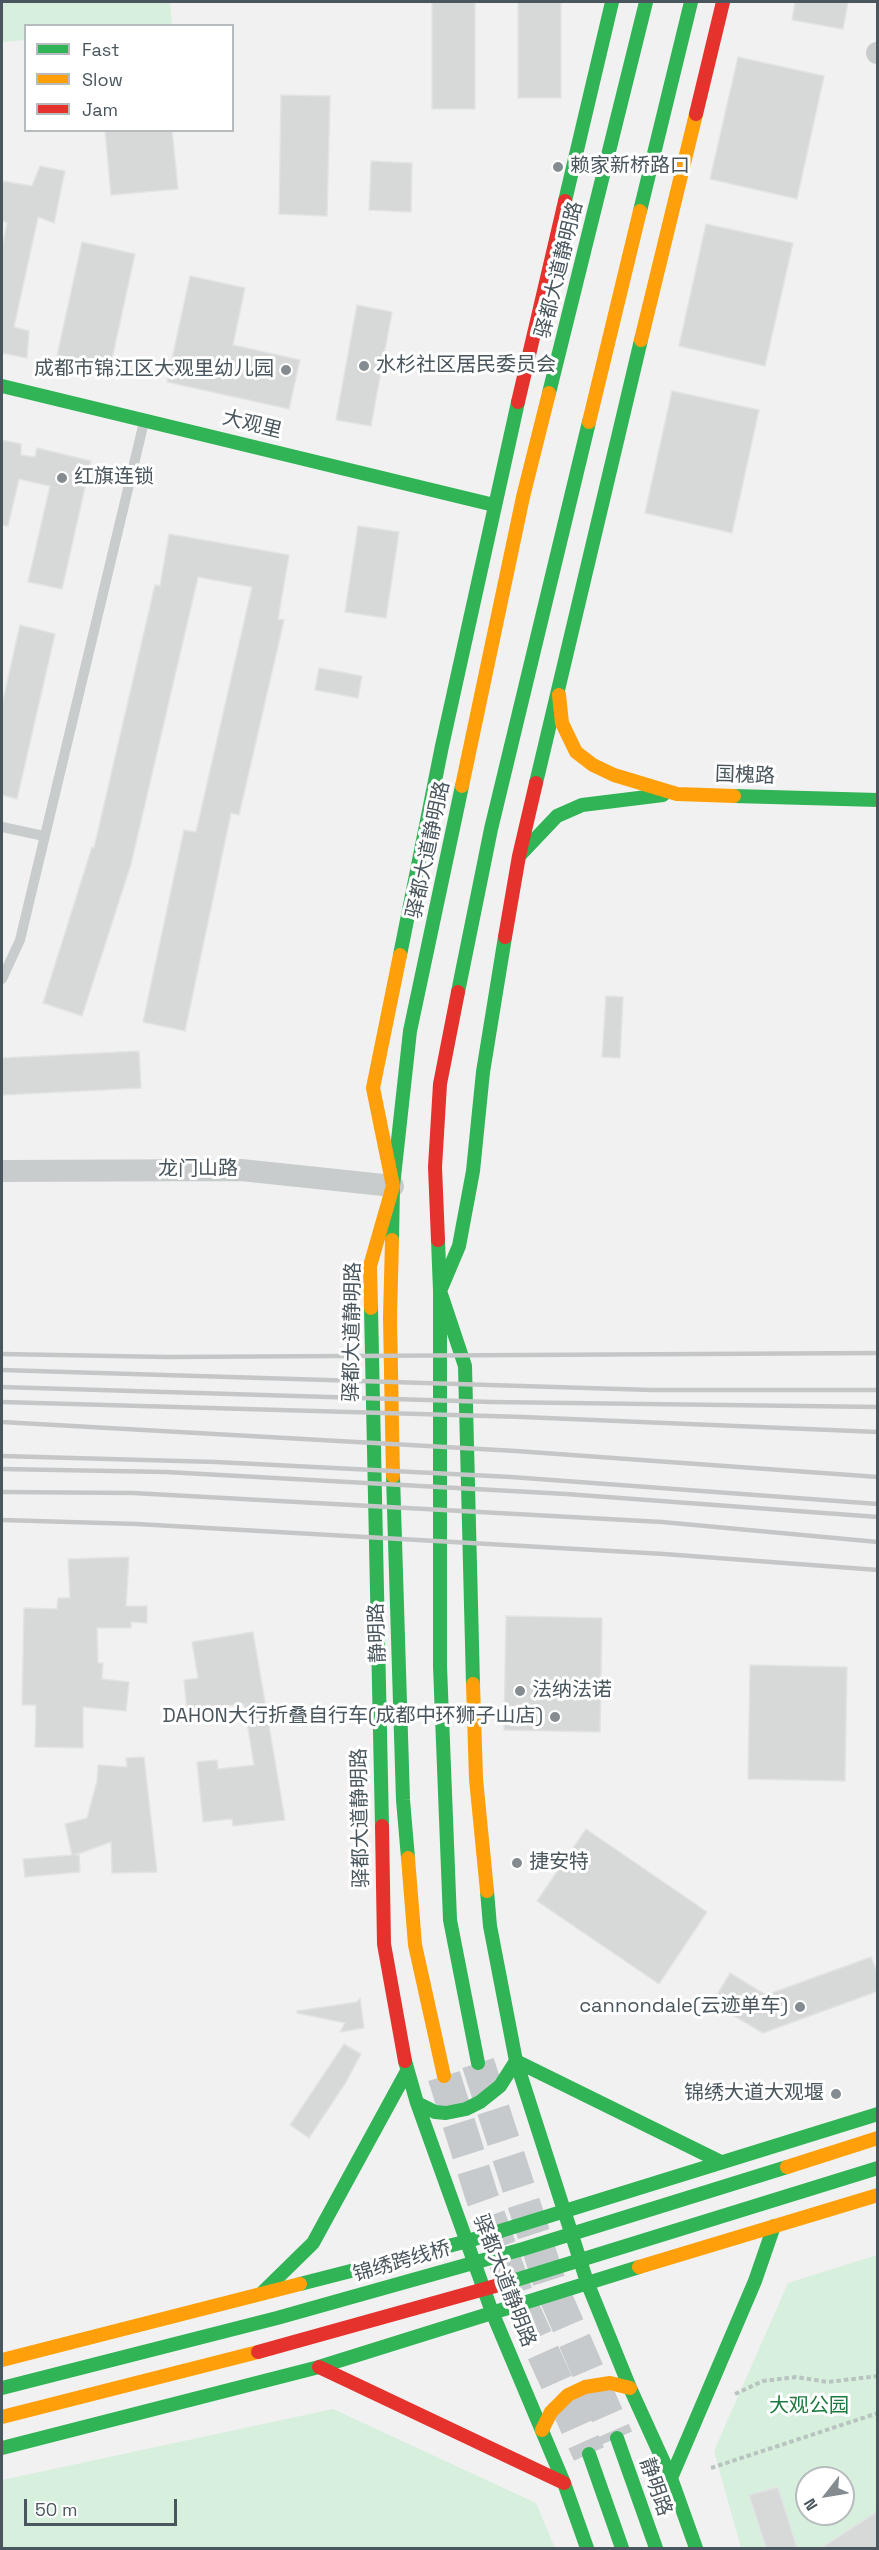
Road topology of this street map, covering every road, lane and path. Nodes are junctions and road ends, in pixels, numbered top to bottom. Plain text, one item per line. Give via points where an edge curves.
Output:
1 (612, 2) edge
2 (645, 2) edge
3 (691, 2) edge
4 (723, 2) edge
5 (2, 386) edge
6 (145, 419) junction
7 (494, 505) junction
8 (558, 685) junction
9 (677, 794) junction
10 (878, 800) edge
11 (2, 826) edge
12 (44, 836) junction
13 (519, 856) junction
14 (2, 979) edge
15 (2, 1171) edge
16 (393, 1186) junction
17 (440, 1292) junction
18 (516, 2061) junction
19 (478, 2063) tunnel mouth
20 (407, 2071) junction
21 (444, 2076) tunnel mouth
22 (417, 2103) junction
23 (878, 2114) edge
24 (878, 2138) edge
25 (721, 2162) junction
26 (878, 2168) edge
27 (878, 2195) edge
28 (564, 2212) junction
29 (774, 2226) junction
30 (468, 2241) junction
31 (587, 2282) junction
32 (263, 2292) junction
33 (492, 2312) junction
34 (2, 2360) edge
35 (319, 2367) junction
36 (878, 2376) edge
37 (708, 2387) junction
38 (2, 2388) edge
39 (630, 2388) junction
40 (878, 2413) edge
41 (2, 2417) edge
42 (542, 2430) junction
43 (617, 2438) tunnel mouth
44 (2, 2448) edge
45 (589, 2454) tunnel mouth
46 (711, 2468) dead end
47 (671, 2478) junction
48 (564, 2483) junction
49 (587, 2548) edge
50 (622, 2548) edge
51 (656, 2548) edge
52 (696, 2548) edge

1 - 7 main road
2 - 16 main road, 驿都大道静明路 via 516,532 410,1031
3 - 17 main road via 491,829 449,1034 440,1084 435,1167
4 - 8 main road
5 - 6 main road, 大观里
6 - 7 main road, 大观里
6 - 12 lane
7 - 16 main road via 373,1088
8 - 9 main road, 国槐路 via 562,723 576,752 614,775
8 - 13 main road
9 - 10 main road, 国槐路
9 - 13 main road via 582,805 557,816
11 - 12 lane
12 - 14 lane via 20,940
13 - 17 main road via 483,1072 473,1171 459,1246
15 - 16 street, 龙门山路 via 241,1170
16 - 20 main road, 驿都大道静明路 via 370,1266 370,1346 384,1944
16 - 21 main road, 静明路 via 390,1330 403,1800 415,1945
17 - 18 main road via 465,1366 476,1779 490,1926
17 - 19 main road via 440,1666 450,1920
18 - 22 main road via 500,2086 466,2109 435,2112
18 - 25 main road
18 - 28 main road
20 - 22 main road, 驿都大道静明路
20 - 32 main road via 313,2243
22 - 30 main road, 驿都大道静明路
23 - 25 main road
24 - 38 main road, 锦绣跨线桥, bridge via 523,2249 277,2318
25 - 28 main road
26 - 41 main road, bridge via 508,2282 282,2346
27 - 29 main road
28 - 30 main road
28 - 31 main road
29 - 31 main road
29 - 37 main road via 755,2281
30 - 32 main road
30 - 33 main road, 驿都大道静明路
31 - 33 main road
31 - 39 main road
32 - 34 main road
33 - 35 main road
33 - 42 main road, 驿都大道静明路
35 - 44 main road
35 - 48 main road
36 - 37 path via 828,2382 796,2377 762,2381 735,2394
37 - 47 main road
39 - 42 main road via 610,2383 585,2387 568,2395 551,2412
39 - 47 main road
40 - 46 path
42 - 48 main road, 驿都大道静明路
43 - 51 main road, 静明路
45 - 50 main road
47 - 52 main road
48 - 49 main road, 驿都大道静明路

